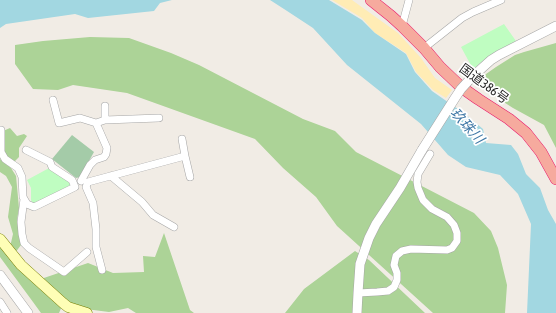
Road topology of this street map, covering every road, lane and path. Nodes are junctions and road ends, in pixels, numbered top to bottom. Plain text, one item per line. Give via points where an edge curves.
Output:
1 (371, 0) edge
2 (409, 0) edge
3 (501, 0) edge
4 (402, 26) junction
5 (556, 26) edge
6 (424, 48) junction
7 (53, 100) dead end
8 (105, 106) dead end
9 (159, 118) dead end
10 (105, 120) junction
11 (96, 123) junction
12 (0, 130) edge
13 (182, 139) dead end
14 (26, 150) dead end
15 (426, 152) junction
16 (184, 156) junction
17 (111, 176) junction
18 (190, 177) dead end
19 (556, 179) edge
20 (84, 182) junction
21 (73, 183) junction
22 (24, 199) junction
23 (174, 227) dead end
24 (0, 239) edge
25 (87, 252) dead end
26 (102, 270) dead end
27 (0, 275) edge
28 (358, 293) junction
29 (0, 302) edge
30 (7, 313) edge
31 (28, 313) edge
32 (87, 313) edge
33 (357, 313) edge

1 - 4 highway, 国道386号
2 - 4 street
3 - 6 street via 462,18
4 - 6 highway, 国道386号
5 - 15 street, bridge via 495,57 480,68 454,98
6 - 19 highway, 国道386号 via 461,87 506,116 526,133 541,152
7 - 11 street via 59,123 80,118
8 - 10 street
9 - 10 street
10 - 11 street
11 - 20 street via 107,148 106,154 90,165
12 - 22 street via 1,152 5,159 18,168 22,177
13 - 16 street
14 - 21 street via 50,162 52,167
15 - 28 street via 376,224 360,264
15 - 28 street via 418,174 418,188 428,206 447,217 454,225 457,241 447,250 402,251 396,256 394,265 397,280 394,287 388,291
16 - 17 street
16 - 18 street
17 - 20 street
17 - 23 street via 154,215
20 - 21 street
20 - 26 street via 94,203 96,247
21 - 22 street via 75,187 34,207 27,204
22 - 25 street via 22,234 24,243 29,248 64,272
24 - 32 main road via 21,265 63,303
27 - 31 street
28 - 33 street
29 - 30 street

